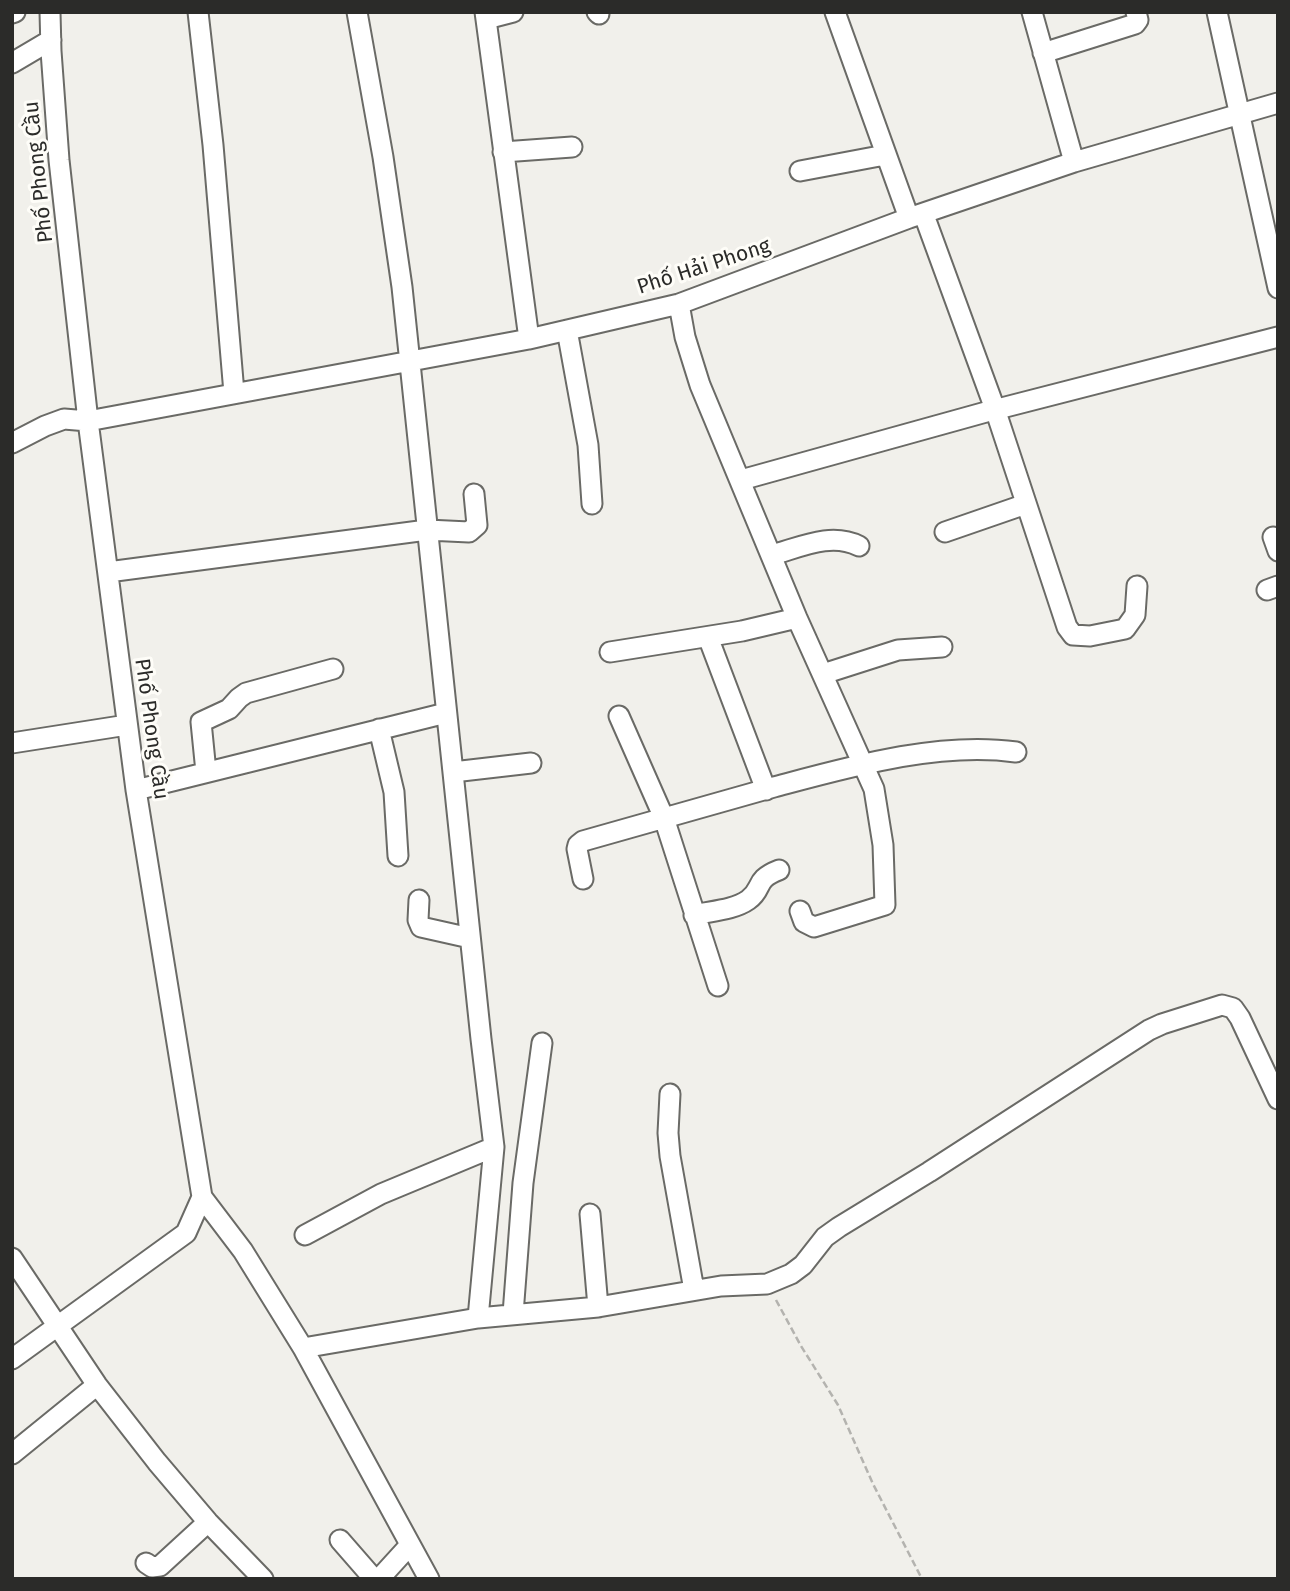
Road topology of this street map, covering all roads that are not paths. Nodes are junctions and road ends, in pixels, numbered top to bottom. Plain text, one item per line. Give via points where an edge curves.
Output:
1 (50, 12) edge
2 (198, 12) edge
3 (357, 12) edge
4 (513, 12) edge
5 (835, 12) edge
6 (1032, 12) edge
7 (1136, 12) edge
8 (1217, 12) edge
9 (485, 16) edge
10 (51, 40) junction
11 (1043, 53) junction
12 (12, 63) edge
13 (1278, 103) edge
14 (1238, 115) junction
15 (572, 146) dead end
16 (503, 152) junction
17 (885, 155) junction
18 (1074, 162) junction
19 (800, 171) dead end
20 (917, 216) junction
21 (1278, 288) edge
22 (674, 305) junction
23 (567, 330) junction
24 (1278, 337) edge
25 (529, 340) junction
26 (408, 363) junction
27 (234, 393) junction
28 (995, 410) junction
29 (88, 421) junction
30 (12, 443) edge
31 (741, 480) junction
32 (474, 494) dead end
33 (592, 504) dead end
34 (1027, 504) junction
35 (427, 530) junction
36 (945, 532) dead end
37 (859, 546) dead end
38 (772, 555) junction
39 (108, 572) junction
40 (1137, 586) dead end
41 (797, 618) junction
42 (708, 637) junction
43 (942, 647) dead end
44 (610, 652) dead end
45 (333, 669) dead end
46 (823, 674) junction
47 (446, 713) junction
48 (619, 716) dead end
49 (127, 725) junction
50 (379, 729) junction
51 (12, 743) edge
52 (1016, 752) dead end
53 (531, 762) dead end
54 (864, 763) junction
55 (206, 772) junction
56 (453, 772) junction
57 (766, 789) junction
58 (136, 790) junction
59 (664, 818) junction
60 (398, 856) dead end
61 (779, 870) dead end
62 (583, 879) dead end
63 (419, 900) dead end
64 (800, 911) dead end
65 (694, 915) junction
66 (470, 938) junction
67 (718, 986) dead end
68 (542, 1043) dead end
69 (670, 1094) dead end
70 (1278, 1099) edge
71 (494, 1147) junction
72 (202, 1197) junction
73 (590, 1214) dead end
74 (305, 1235) dead end
75 (12, 1258) edge
76 (694, 1290) junction
77 (598, 1307) junction
78 (496, 1316) junction
79 (58, 1324) junction
80 (303, 1348) junction
81 (12, 1359) edge
82 (97, 1385) junction
83 (12, 1454) edge
84 (208, 1522) junction
85 (340, 1540) dead end
86 (146, 1563) dead end
87 (421, 1565) edge
88 (262, 1579) edge
89 (376, 1579) edge

1 - 10 street, Phố Phong Cầu
2 - 27 street
3 - 26 street via 385,170
4 - 9 street
5 - 17 street
6 - 11 street
7 - 11 street via 1135,24
8 - 14 street
9 - 16 street
10 - 12 street
10 - 29 street, Phố Phong Cầu via 59,160
11 - 18 street
13 - 14 street, Phố Hải Phong
14 - 18 street, Phố Hải Phong
14 - 21 street
15 - 16 street
16 - 25 street
17 - 19 street
17 - 20 street
18 - 20 street, Phố Hải Phong
20 - 22 street, Phố Hải Phong
20 - 28 street
22 - 23 street, Phố Hải Phong
22 - 31 street via 700,385
23 - 25 street, Phố Hải Phong
23 - 33 street via 588,445
24 - 28 street
25 - 26 street, Phố Hải Phong
26 - 27 street, Phố Hải Phong
26 - 35 street
27 - 29 street, Phố Hải Phong
28 - 31 street
28 - 34 street
29 - 30 street, Phố Hải Phong via 64,419
29 - 39 street, Phố Phong Cầu
31 - 38 street
32 - 35 street via 477,526 469,532
34 - 36 street
34 - 40 street via 1073,635 1125,629 1135,615
35 - 39 street
35 - 47 street
37 - 38 street via 834,538
38 - 41 street
39 - 49 street, Phố Phong Cầu
41 - 42 street
41 - 46 street
42 - 44 street
42 - 57 street
43 - 46 street via 898,650
45 - 55 street via 246,694 229,709 201,722
46 - 54 street
47 - 50 street
47 - 56 street
48 - 59 street
49 - 51 street
49 - 58 street, Phố Phong Cầu
50 - 55 street
50 - 60 street via 394,792
52 - 54 street via 965,750
53 - 56 street
54 - 57 street
54 - 64 street via 879,813 885,905 814,927 804,922
55 - 58 street
56 - 66 street
57 - 59 street
58 - 72 street, Phố Phong Cầu
59 - 62 street via 578,845
59 - 65 street
61 - 65 street via 766,875 748,900
63 - 66 street via 421,927
65 - 67 street
66 - 71 street
68 - 78 street via 523,1184
69 - 76 street via 670,1156
70 - 76 street via 1233,1008 1222,1005 1162,1024 839,1227 790,1274 767,1284
71 - 74 street via 381,1194
71 - 78 street
72 - 79 street via 186,1233
72 - 80 street via 243,1251
73 - 77 street
75 - 79 street
76 - 77 street
77 - 78 street
78 - 80 street
79 - 81 street
79 - 82 street
80 - 87 street
82 - 83 street
82 - 84 street
84 - 86 street via 160,1566
84 - 88 street
85 - 89 street
87 - 89 street

